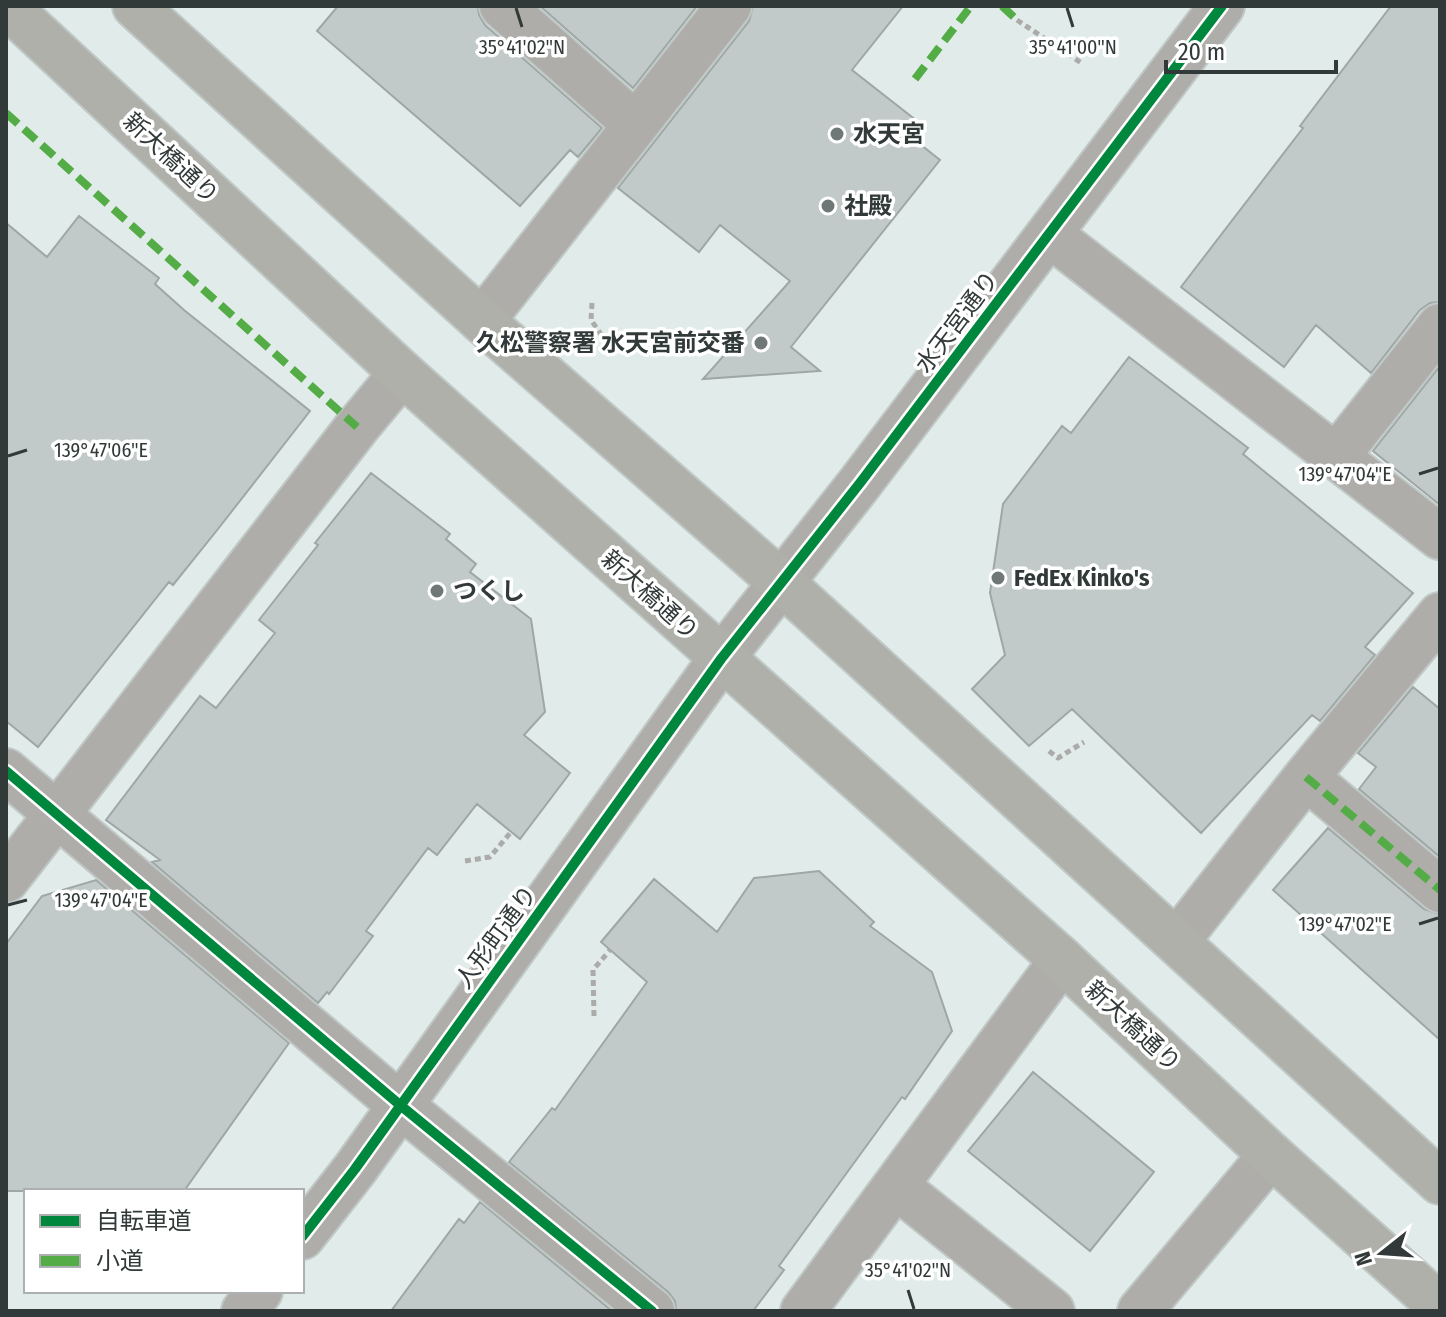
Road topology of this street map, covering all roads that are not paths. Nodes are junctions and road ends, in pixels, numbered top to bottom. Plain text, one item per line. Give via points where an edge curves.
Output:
1 (135, 6) edge
2 (502, 6) edge
3 (729, 6) edge
4 (1222, 6) edge
5 (8, 7) edge
6 (635, 124) junction
7 (1049, 234) junction
8 (482, 321) junction
9 (1440, 326) edge
10 (402, 373) junction
11 (1336, 457) junction
12 (1440, 537) edge
13 (782, 583) junction
14 (1440, 615) edge
15 (721, 659) junction
16 (6, 771) edge
17 (1306, 777) junction
18 (58, 814) junction
19 (6, 880) edge
20 (1440, 890) edge
21 (1177, 941) junction
22 (1062, 960) junction
23 (400, 1105) junction
24 (1271, 1155) junction
25 (1440, 1182) edge
26 (896, 1186) junction
27 (304, 1234) edge
28 (258, 1293) edge
29 (1440, 1306) edge
30 (244, 1311) edge
31 (652, 1311) edge
32 (803, 1311) edge
33 (1052, 1311) edge
34 (1140, 1311) edge

1 - 8 main road
2 - 6 street
3 - 6 street
4 - 7 street, 水天宮通り
5 - 10 main road, 新大橋通り
6 - 8 street
7 - 11 street
7 - 13 street, 水天宮通り
8 - 13 main road
9 - 11 street
10 - 15 main road, 新大橋通り
10 - 18 street
11 - 12 street
13 - 15 street, 水天宮通り
13 - 21 main road
14 - 17 street
15 - 22 main road, 新大橋通り
15 - 23 street, 人形町通り
16 - 18 street
17 - 20 street
17 - 21 street
18 - 19 street
18 - 23 street
21 - 25 main road
22 - 24 main road, 新大橋通り
22 - 26 street
23 - 27 street, 人形町通り
23 - 31 street
24 - 29 main road, 新大橋通り
24 - 34 street
26 - 32 street
26 - 33 street
28 - 30 street

